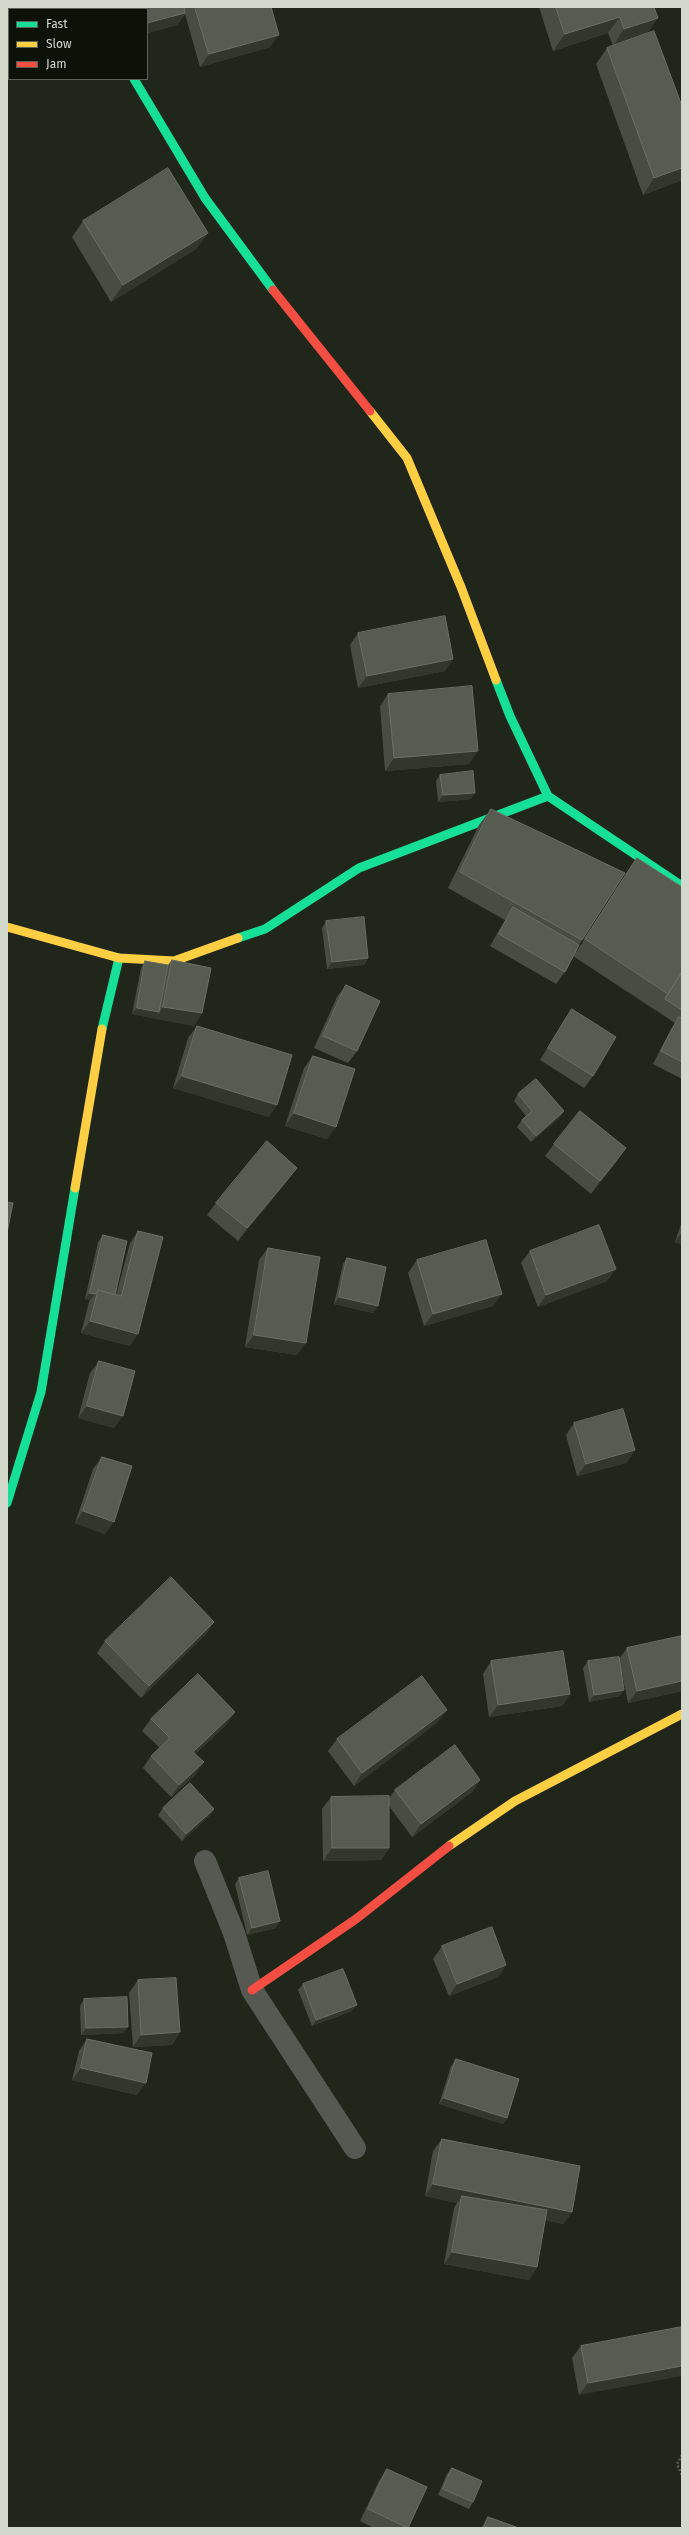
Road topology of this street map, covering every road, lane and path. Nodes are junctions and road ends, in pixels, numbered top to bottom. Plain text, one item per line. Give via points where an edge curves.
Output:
1 (135, 80) edge
2 (548, 796) junction
3 (682, 886) edge
4 (7, 927) edge
5 (119, 958) junction
6 (7, 1503) edge
7 (682, 1714) edge
8 (204, 1861) dead end
9 (252, 1990) junction
10 (355, 2148) dead end
11 (682, 2455) edge
12 (682, 2475) edge

1 - 2 street via 205,198 276,293 407,458 461,587 510,716
2 - 3 street
2 - 5 street via 359,868 265,929 174,961
4 - 5 street
5 - 6 street via 101,1034 41,1392
7 - 9 street via 515,1801 443,1850 356,1918
8 - 9 street via 234,1934
9 - 10 street
11 - 12 path via 677,2464

